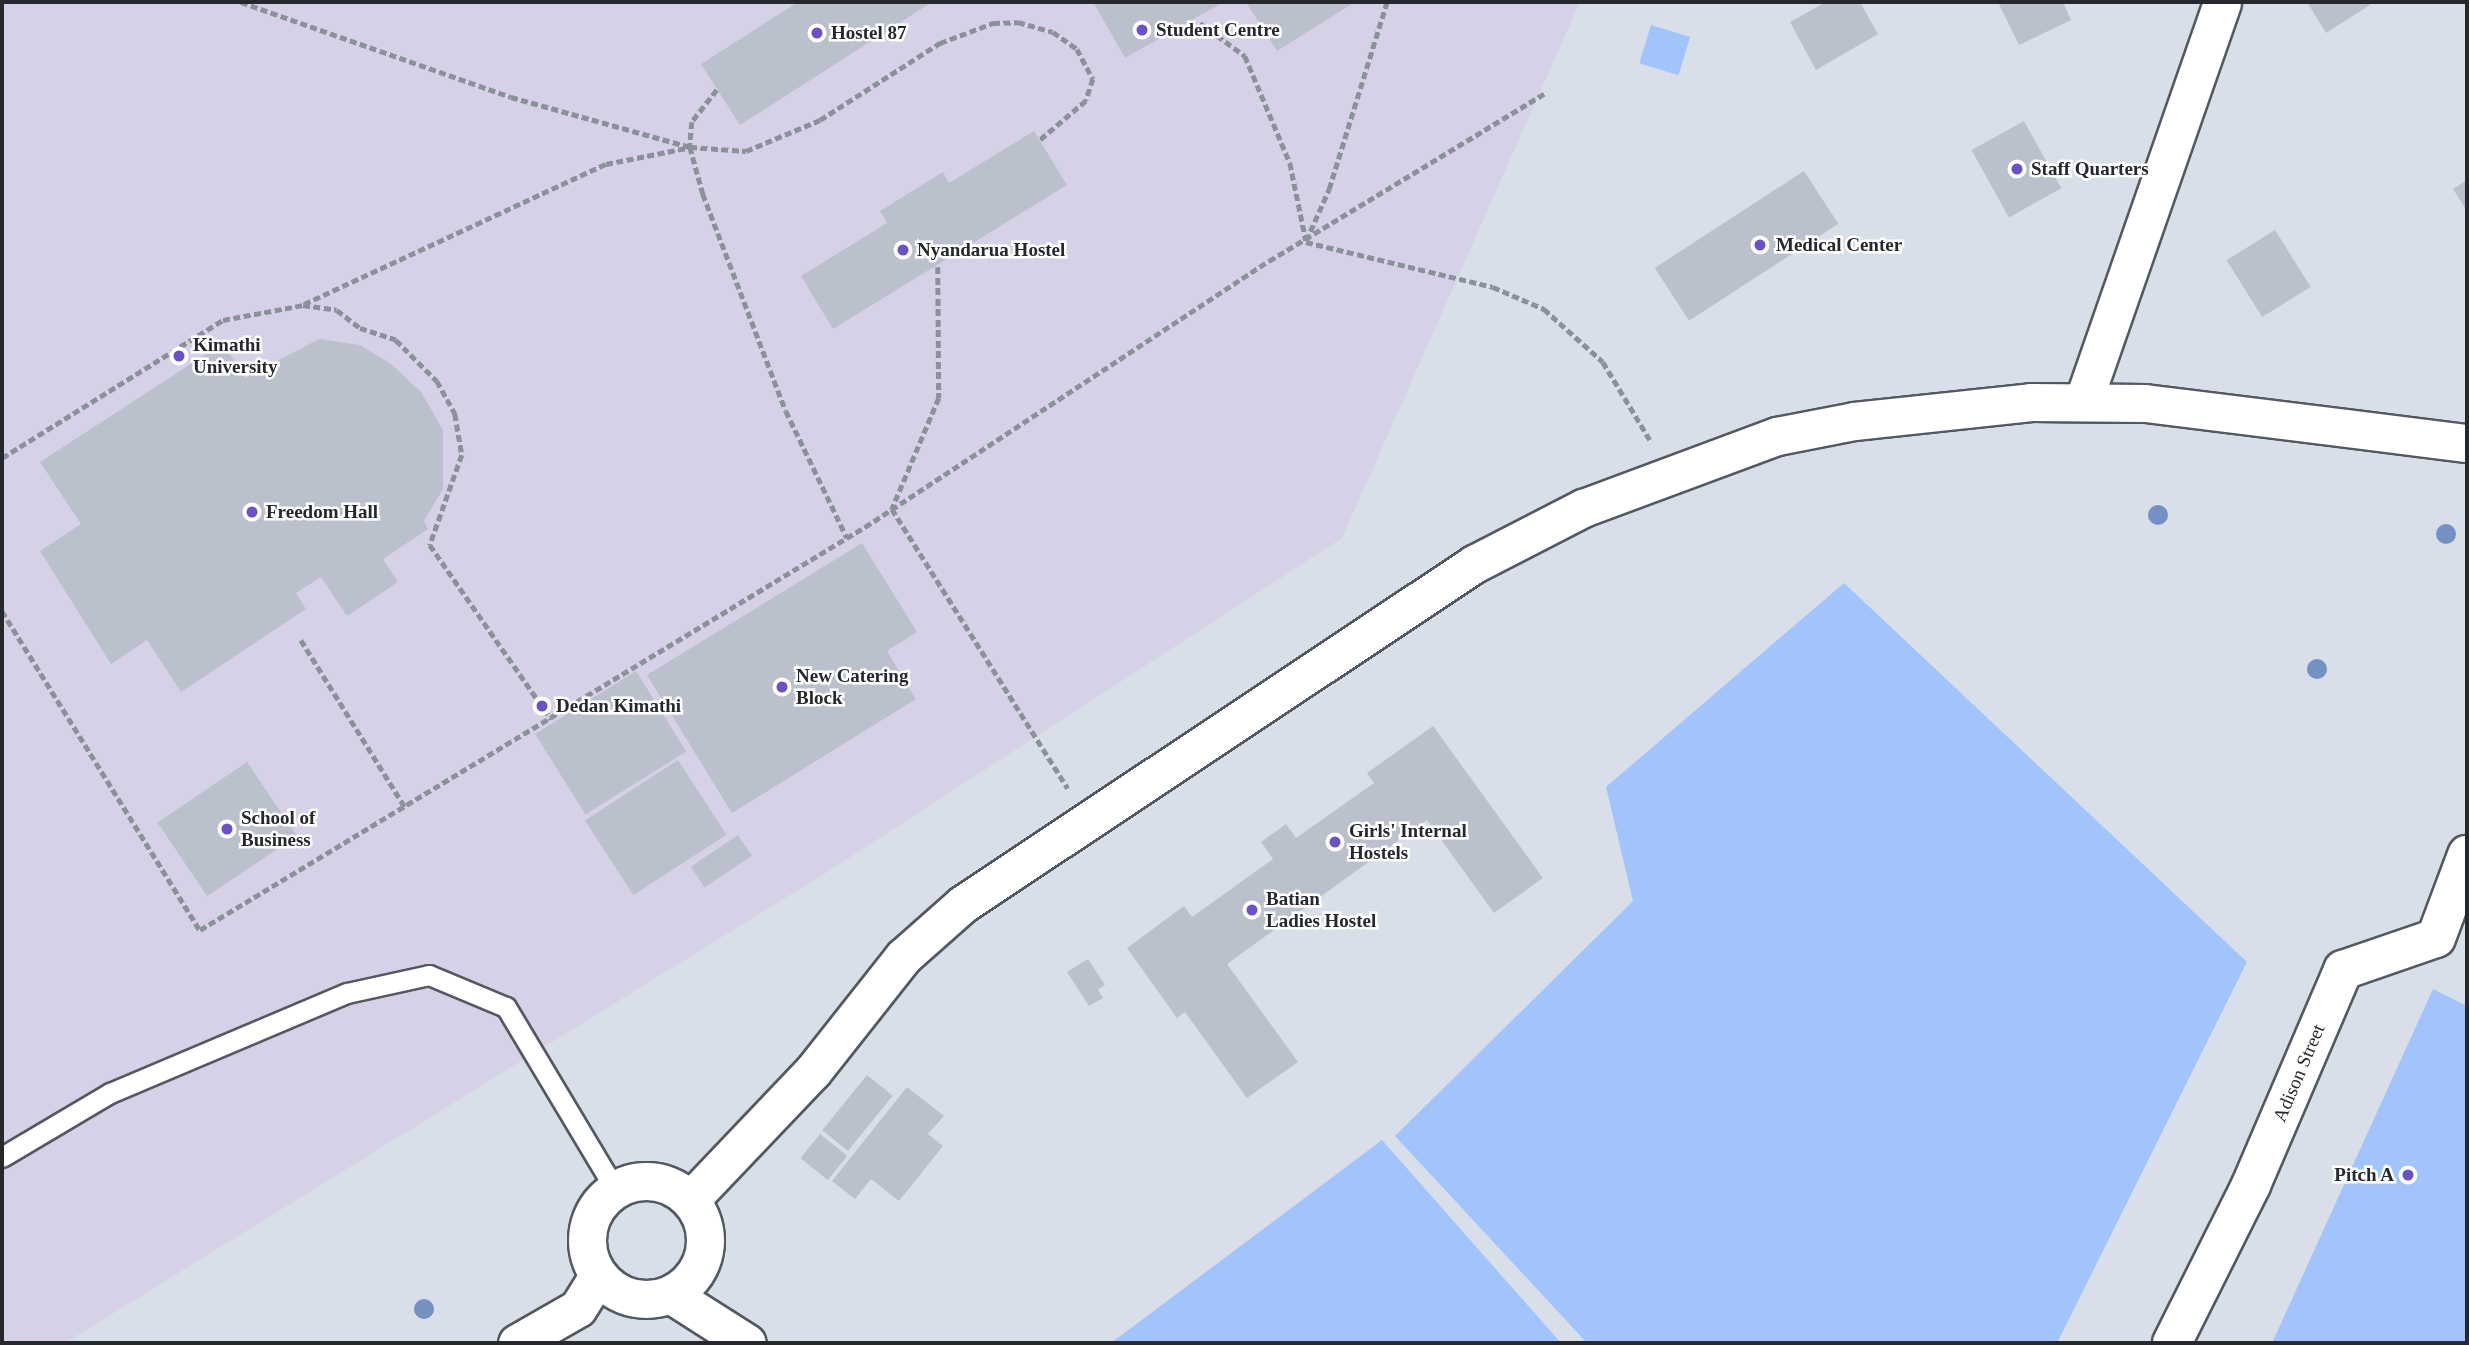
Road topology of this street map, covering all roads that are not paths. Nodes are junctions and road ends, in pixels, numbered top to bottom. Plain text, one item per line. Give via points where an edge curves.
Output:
1 (2222, 2) edge
2 (2084, 399) junction
3 (2467, 443) edge
4 (2463, 875) edge
5 (2, 1157) edge
6 (615, 1189) junction
7 (690, 1200) junction
8 (598, 1276) junction
9 (670, 1294) junction
10 (517, 1343) edge
11 (747, 1343) edge
12 (2172, 1343) edge

1 - 2 street
2 - 3 street
2 - 7 street via 1854,421 1777,436 1669,472 1474,564 963,904 903,957 813,1071
4 - 12 street, Adison Street via 2436,938 2343,970 2251,1185
5 - 6 lane via 110,1093 347,993 429,975 506,1007
6 - 7 street via 654,1181
6 - 8 street via 590,1219 589,1258
7 - 9 street via 700,1215 704,1252 685,1284
8 - 9 street via 631,1297
8 - 10 street via 578,1308
9 - 11 street

